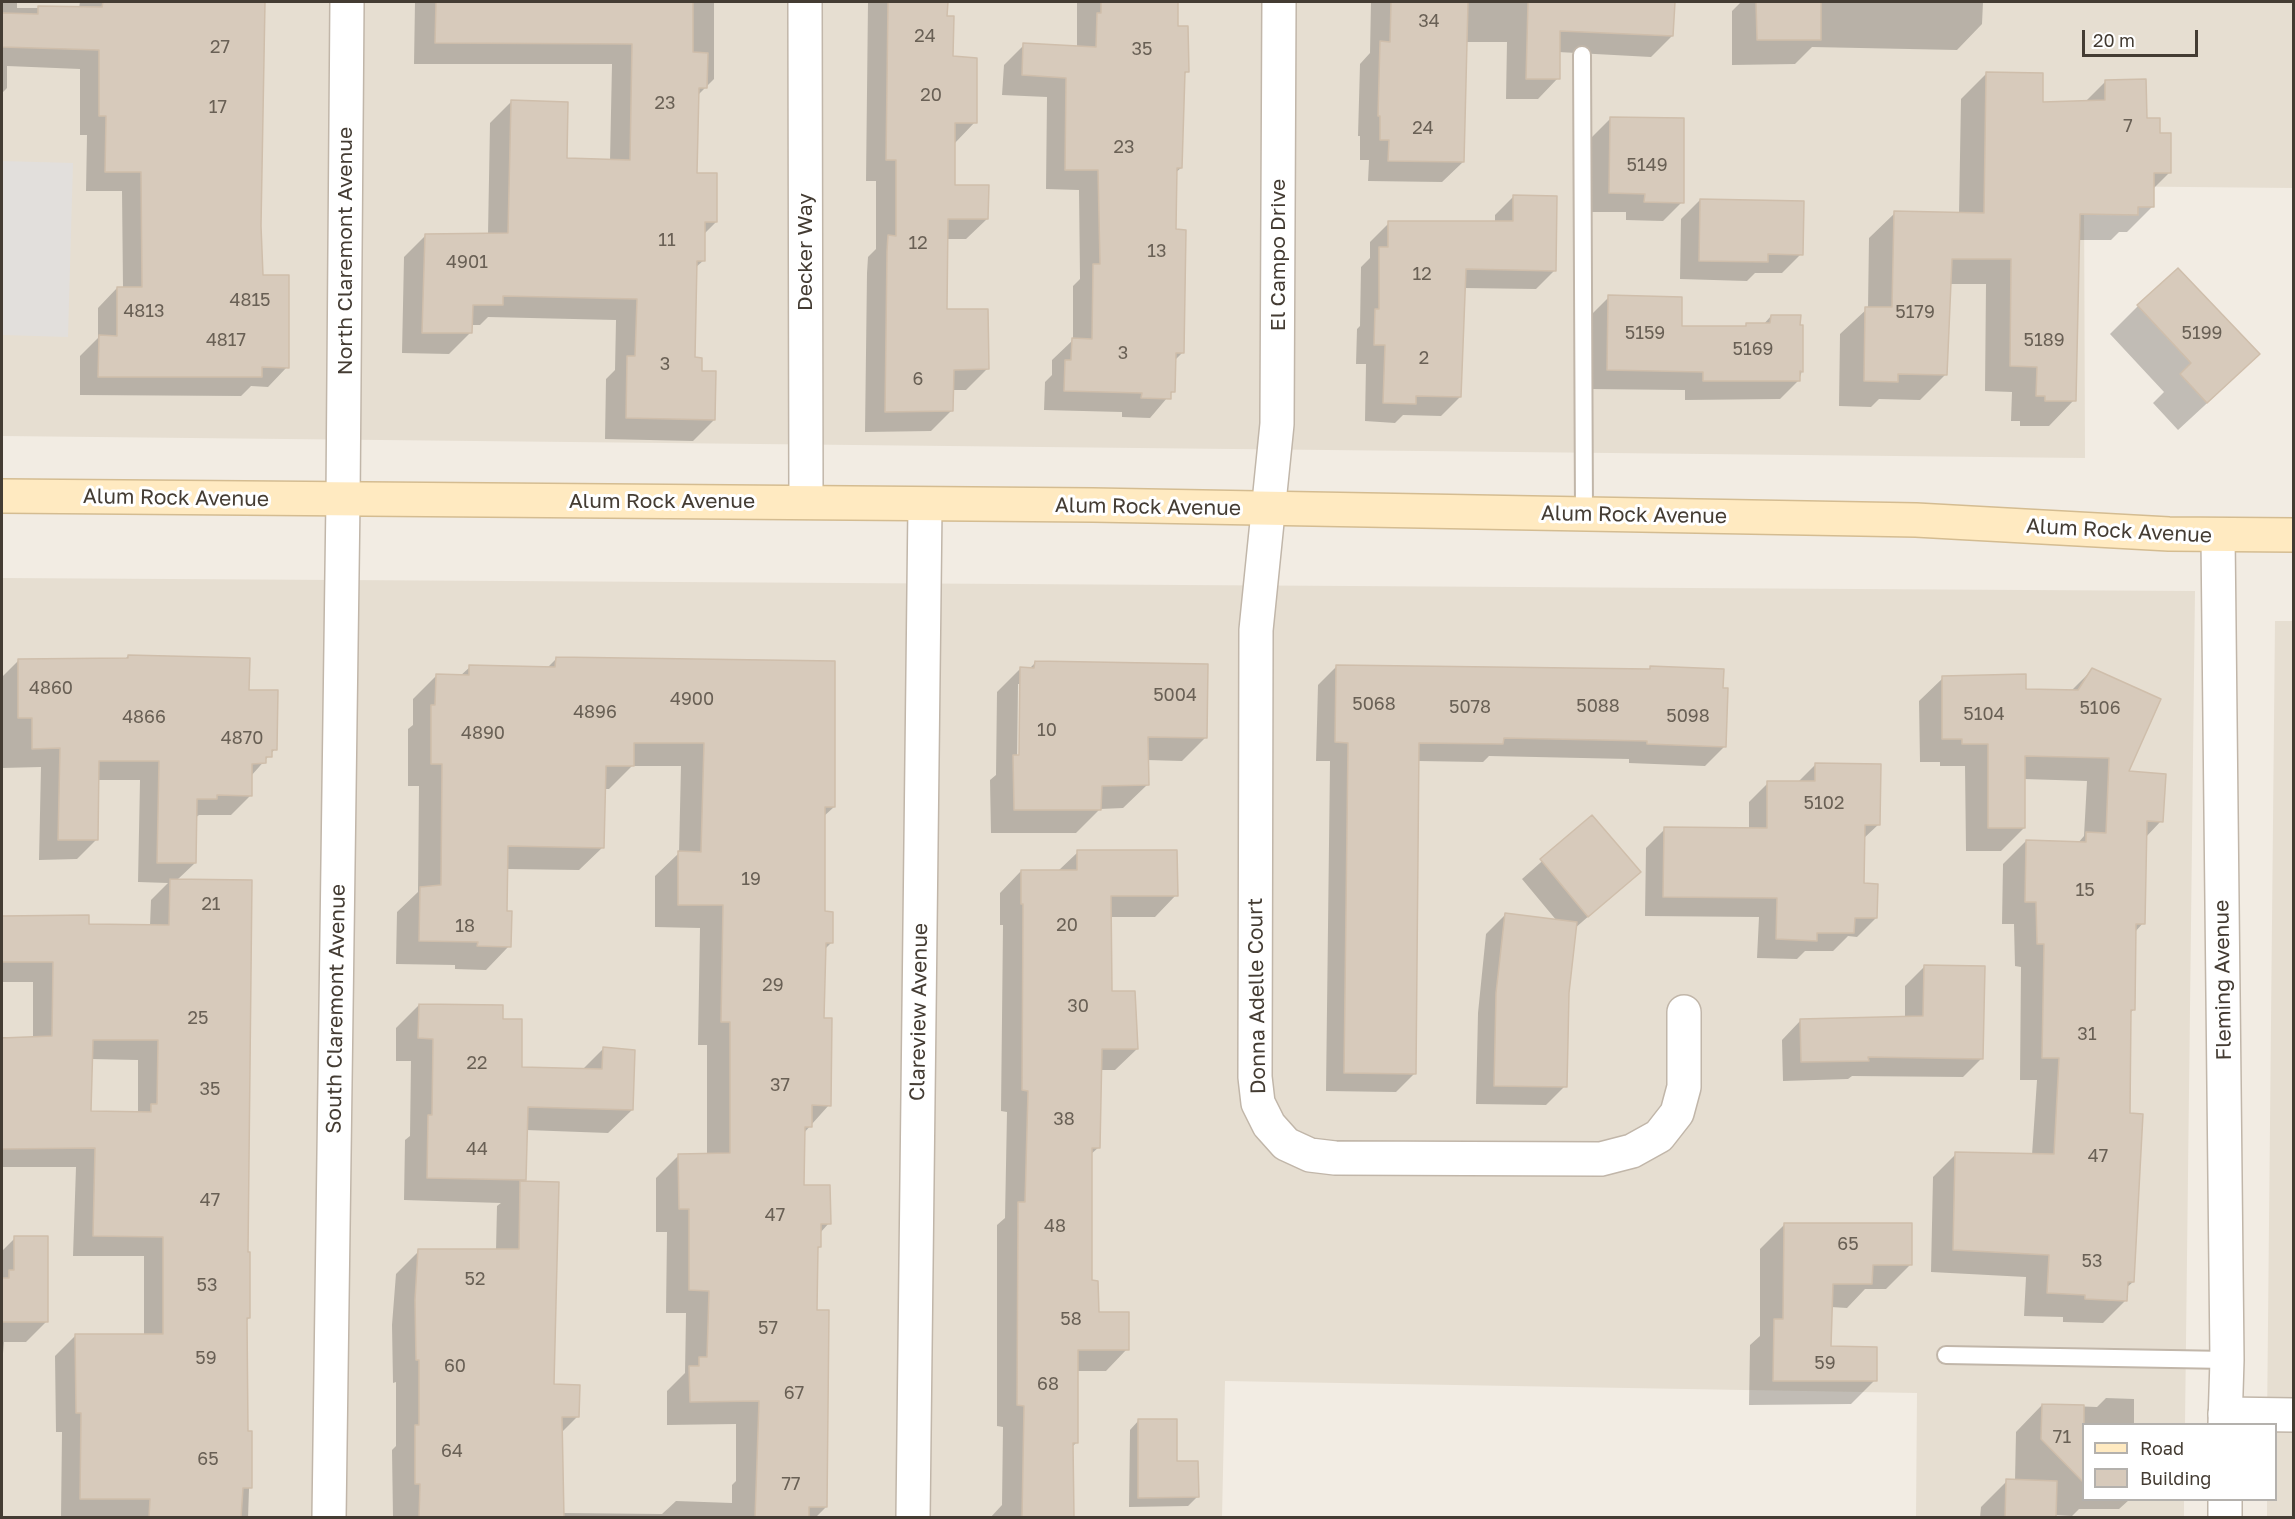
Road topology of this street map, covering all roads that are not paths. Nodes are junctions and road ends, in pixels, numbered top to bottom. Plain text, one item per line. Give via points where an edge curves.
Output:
1 (347, 2) edge
2 (805, 2) edge
3 (1280, 2) edge
4 (1582, 55) dead end
5 (2, 496) edge
6 (343, 500) junction
7 (806, 502) junction
8 (925, 506) junction
9 (1268, 508) junction
10 (1584, 514) junction
11 (2294, 535) edge
12 (2218, 536) junction
13 (1684, 1012) dead end
14 (1947, 1355) dead end
15 (2227, 1360) junction
16 (2294, 1415) edge
17 (2225, 1419) edge
18 (2225, 1501) edge
19 (329, 1518) edge
20 (913, 1518) edge
21 (2225, 1518) edge

1 - 6 street, North Claremont Avenue
2 - 7 street, Decker Way
3 - 9 street, El Campo Drive via 1277,423
4 - 10 lane
5 - 6 main road, Alum Rock Avenue
6 - 7 main road, Alum Rock Avenue
6 - 19 street, South Claremont Avenue
7 - 8 main road, Alum Rock Avenue
8 - 9 main road, Alum Rock Avenue
8 - 20 street, Clareview Avenue
9 - 10 main road, Alum Rock Avenue
9 - 13 street, Donna Adelle Court via 1256,630 1255,1077 1258,1103 1269,1125 1286,1144 1310,1155 1335,1158 1601,1159 1632,1151 1659,1137 1677,1113 1684,1087
10 - 12 main road, Alum Rock Avenue via 1916,520
11 - 12 main road, Alum Rock Avenue
12 - 15 street, Fleming Avenue
14 - 15 lane
15 - 17 street, Fleming Avenue
16 - 17 street
18 - 21 street

